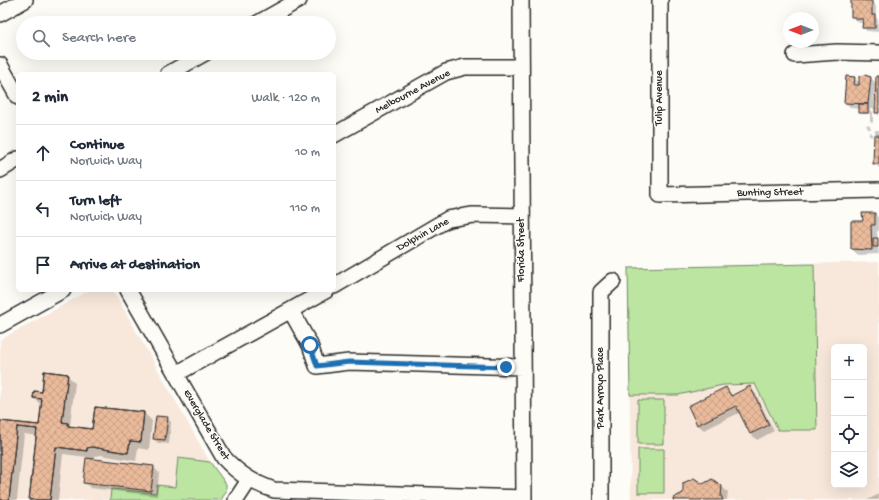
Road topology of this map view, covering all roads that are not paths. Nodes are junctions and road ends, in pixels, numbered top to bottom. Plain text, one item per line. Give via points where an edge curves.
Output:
1 (25, 0) edge
2 (299, 0) edge
3 (521, 0) edge
4 (660, 0) edge
5 (0, 14) edge
6 (270, 16) edge
7 (879, 53) edge
8 (795, 55) dead end
9 (193, 60) edge
10 (0, 65) edge
11 (520, 67) junction
12 (172, 72) edge
13 (16, 93) edge
14 (336, 134) edge
15 (16, 160) edge
16 (0, 170) edge
17 (879, 190) edge
18 (660, 195) joint
19 (522, 216) junction
20 (613, 281) dead end
21 (336, 285) edge
22 (59, 292) edge
23 (129, 292) edge
24 (324, 292) edge
25 (291, 311) junction
26 (0, 325) edge
27 (523, 367) junction
28 (176, 374) junction
29 (249, 480) junction
30 (524, 499) edge
31 (236, 500) edge
32 (601, 500) edge

1 - 5 street
2 - 6 street
3 - 11 street, Florida Street
4 - 18 street, Tulip Avenue
7 - 8 street
9 - 12 street
10 - 13 street
11 - 14 street, Melbourne Avenue via 465,67 446,72
11 - 19 street, Florida Street
15 - 16 street
17 - 18 street, Bunting Street
19 - 21 street, Dolphin Lane via 448,219
19 - 27 street, Florida Street
20 - 32 street, Park Arroyo Place via 601,292
22 - 26 street
23 - 28 street, Everglade Street
24 - 25 street
25 - 27 street via 310,345 317,366 349,362
25 - 28 street
27 - 30 street, Florida Street
28 - 29 street, Everglade Street via 224,458
29 - 30 street, Everglade Street via 274,490
29 - 31 street

